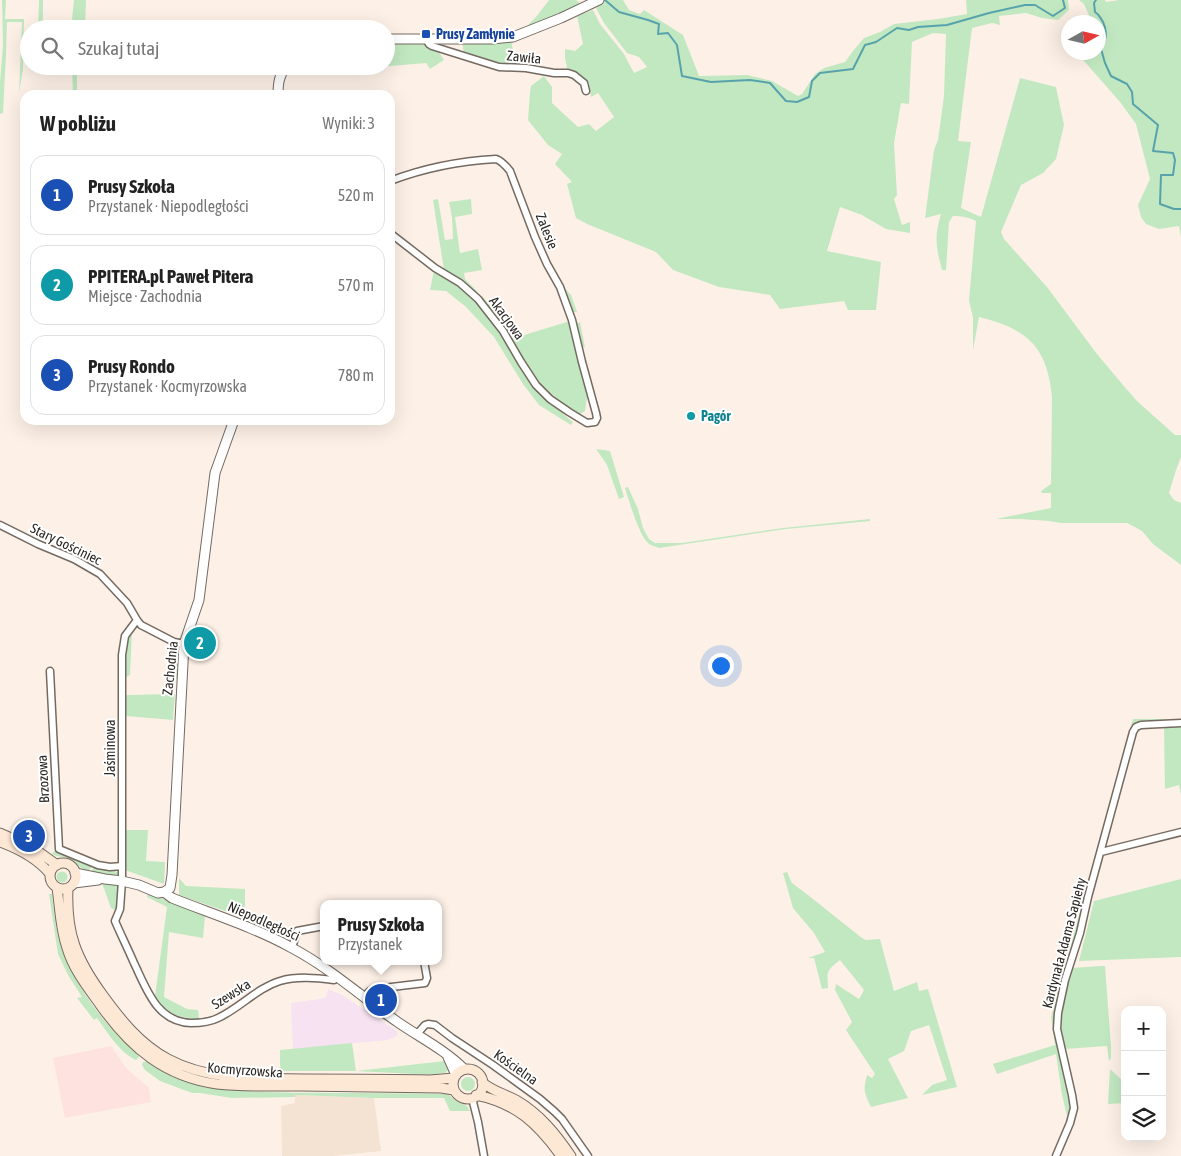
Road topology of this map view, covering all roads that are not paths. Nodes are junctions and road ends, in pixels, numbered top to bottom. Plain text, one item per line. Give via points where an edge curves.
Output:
1 (599, 0) edge
2 (395, 39) edge
3 (426, 39) junction
4 (280, 75) edge
5 (278, 90) edge
6 (586, 91) dead end
7 (395, 179) edge
8 (395, 237) edge
9 (595, 422) joint
10 (232, 425) edge
11 (0, 525) edge
12 (136, 620) junction
13 (184, 644) junction
14 (50, 671) dead end
15 (1181, 723) edge
16 (1181, 832) edge
17 (0, 833) edge
18 (0, 842) edge
19 (1101, 852) junction
20 (57, 864) junction
21 (122, 866) junction
22 (75, 873) junction
23 (50, 874) junction
24 (105, 879) junction
25 (122, 881) junction
26 (71, 886) junction
27 (57, 888) junction
28 (164, 892) junction
29 (320, 927) edge
30 (292, 948) junction
31 (425, 965) edge
32 (336, 976) junction
33 (364, 996) junction
34 (417, 1034) junction
35 (458, 1074) junction
36 (482, 1082) junction
37 (454, 1090) junction
38 (474, 1097) junction
39 (484, 1156) edge
40 (560, 1156) edge
41 (571, 1156) edge
42 (588, 1156) edge
43 (1056, 1156) edge

1 - 3 street via 513,36
2 - 3 street
3 - 6 street, Zawiła via 432,46 499,67 568,73 584,83
4 - 5 street
7 - 9 street, Zalesie via 464,162 496,159 506,165 572,320 596,413
8 - 9 street, Akacjowa via 478,299 504,331 536,385 550,398 586,423
10 - 13 street, Zachodnia via 215,474 199,600
11 - 12 street, Stary Gościniec via 65,554 100,574 127,603
12 - 13 street, Stary Gościniec via 174,642
12 - 21 street, Jaśminowa via 125,636 122,655
13 - 28 street, Zachodnia via 172,881
14 - 21 street, Brzozowa via 60,848 98,865
15 - 19 street, Kardynała Adama Sapiehy via 1143,724 1134,730
16 - 19 street
17 - 20 main road via 32,847
18 - 23 main road via 14,846 33,858
19 - 43 street, Kardynała Adama Sapiehy via 1058,1013 1057,1029 1074,1108
20 - 22 main road via 69,865
20 - 23 main road
21 - 25 street, Jaśminowa
22 - 24 street, Niepodległości
22 - 26 main road
23 - 27 main road via 51,882
24 - 25 street, Niepodległości
24 - 26 street, Niepodległości
25 - 28 street, Niepodległości
25 - 32 street, Szewska via 116,921 118,928 145,987 157,1006 174,1020 197,1023 219,1018 281,980 334,980
26 - 27 main road
26 - 35 main road, Kocmyrzowska via 67,909 69,928 84,968 126,1026 151,1048 184,1067 234,1077 422,1080
27 - 37 main road, Kocmyrzowska via 63,936 77,971 122,1033 146,1056 168,1068 191,1078 218,1084
28 - 30 street, Niepodległości
29 - 30 street via 297,931
30 - 32 street, Niepodległości
31 - 33 street via 425,983 375,989
32 - 33 street, Niepodległości
33 - 34 street, Niepodległości
34 - 35 street, Niepodległości via 447,1055
34 - 42 street, Kościelna via 425,1025 435,1025 493,1065 555,1112
35 - 36 main road via 470,1069 477,1072
35 - 37 main road
36 - 38 main road
36 - 41 main road via 516,1100 540,1118
37 - 38 main road via 462,1097
38 - 39 street
38 - 40 main road via 498,1101 520,1113 549,1140

